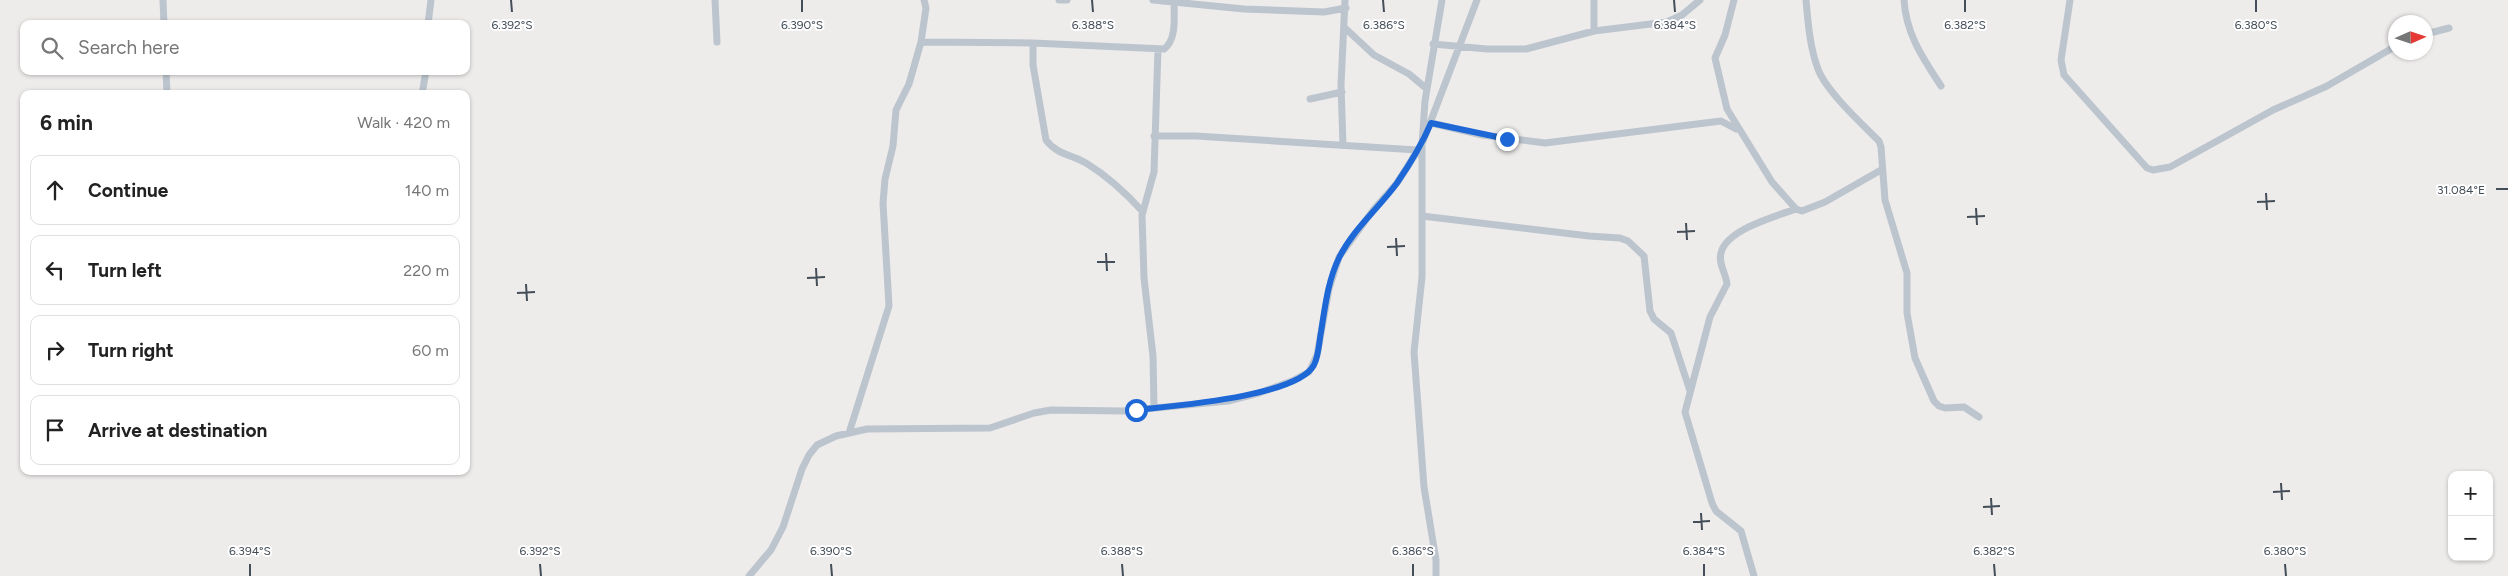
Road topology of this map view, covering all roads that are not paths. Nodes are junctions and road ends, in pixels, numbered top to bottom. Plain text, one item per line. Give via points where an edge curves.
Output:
1 (163, 0) edge
2 (431, 0) edge
3 (715, 0) edge
4 (924, 0) edge
5 (1059, 0) edge
6 (1067, 0) edge
7 (1153, 0) edge
8 (1345, 0) edge
9 (1442, 0) edge
10 (1477, 0) edge
11 (1594, 0) edge
12 (1700, 0) edge
13 (1734, 0) edge
14 (1806, 0) edge
15 (1904, 0) edge
16 (2070, 0) edge
17 (1174, 2) junction
18 (1346, 8) junction
19 (164, 20) edge
20 (428, 20) edge
21 (1345, 28) junction
22 (2449, 28) dead end
23 (1594, 31) junction
24 (2433, 32) edge
25 (717, 42) dead end
26 (922, 42) junction
27 (1033, 43) junction
28 (1434, 44) junction
29 (1460, 47) junction
30 (1158, 49) junction
31 (2388, 51) edge
32 (166, 75) edge
33 (425, 75) edge
34 (1941, 86) dead end
35 (167, 90) edge
36 (423, 90) edge
37 (1427, 90) junction
38 (1342, 92) junction
39 (1310, 99) dead end
40 (1431, 123) junction
41 (1738, 130) junction
42 (1154, 136) junction
43 (1422, 144) junction
44 (1343, 146) junction
45 (1417, 150) junction
46 (1881, 170) junction
47 (1796, 209) junction
48 (1142, 212) junction
49 (1422, 216) junction
50 (1690, 392) junction
51 (1154, 408) junction
52 (1979, 417) dead end
53 (849, 433) junction
54 (749, 576) edge
55 (1436, 576) edge
56 (1754, 576) edge

1 - 19 street
2 - 20 street
3 - 25 street
4 - 26 street
5 - 6 street
7 - 17 street
8 - 18 street
9 - 28 street
10 - 29 street
11 - 23 street
12 - 23 street via 1667,22
13 - 41 street via 1715,58 1727,109
14 - 46 street via 1809,34 1818,70 1878,141
15 - 34 street via 1909,30
16 - 31 street via 2061,60 2064,75 2147,168 2153,170 2180,162
17 - 18 street via 1324,12
17 - 30 street via 1170,45
18 - 21 street
21 - 37 street via 1374,55 1409,74
21 - 38 street
22 - 24 street
23 - 29 street via 1526,49
26 - 27 street
26 - 53 street via 909,84 896,110 893,146 885,179 883,204 889,306
27 - 30 street
27 - 48 street via 1033,65 1046,140 1066,156 1083,161 1113,180
28 - 29 street
28 - 37 street
29 - 40 street
30 - 42 street
32 - 35 street
33 - 36 street
37 - 43 street
38 - 39 street
38 - 44 street
40 - 41 street via 1490,136 1545,143 1721,121
40 - 43 street
41 - 47 street via 1772,182
42 - 44 street
42 - 48 street via 1152,181
43 - 45 street
43 - 49 street
44 - 45 street
45 - 51 street via 1397,183 1339,257 1329,289 1317,355 1309,372 1292,381 1236,399
46 - 47 street via 1825,202 1802,211
46 - 52 street via 1887,212 1907,273 1909,329 1920,373 1939,406 1964,407
47 - 50 street via 1760,221 1728,240 1723,247 1720,260 1727,284 1710,317
48 - 51 street
49 - 50 street via 1628,241 1644,256 1650,311 1654,319 1671,333
49 - 55 street via 1422,277 1414,362 1424,487
50 - 56 street via 1685,412 1701,459 1707,490 1716,511 1742,531
51 - 53 street via 1051,410 990,428 867,429
53 - 54 street via 817,445 809,455 783,527 771,550

